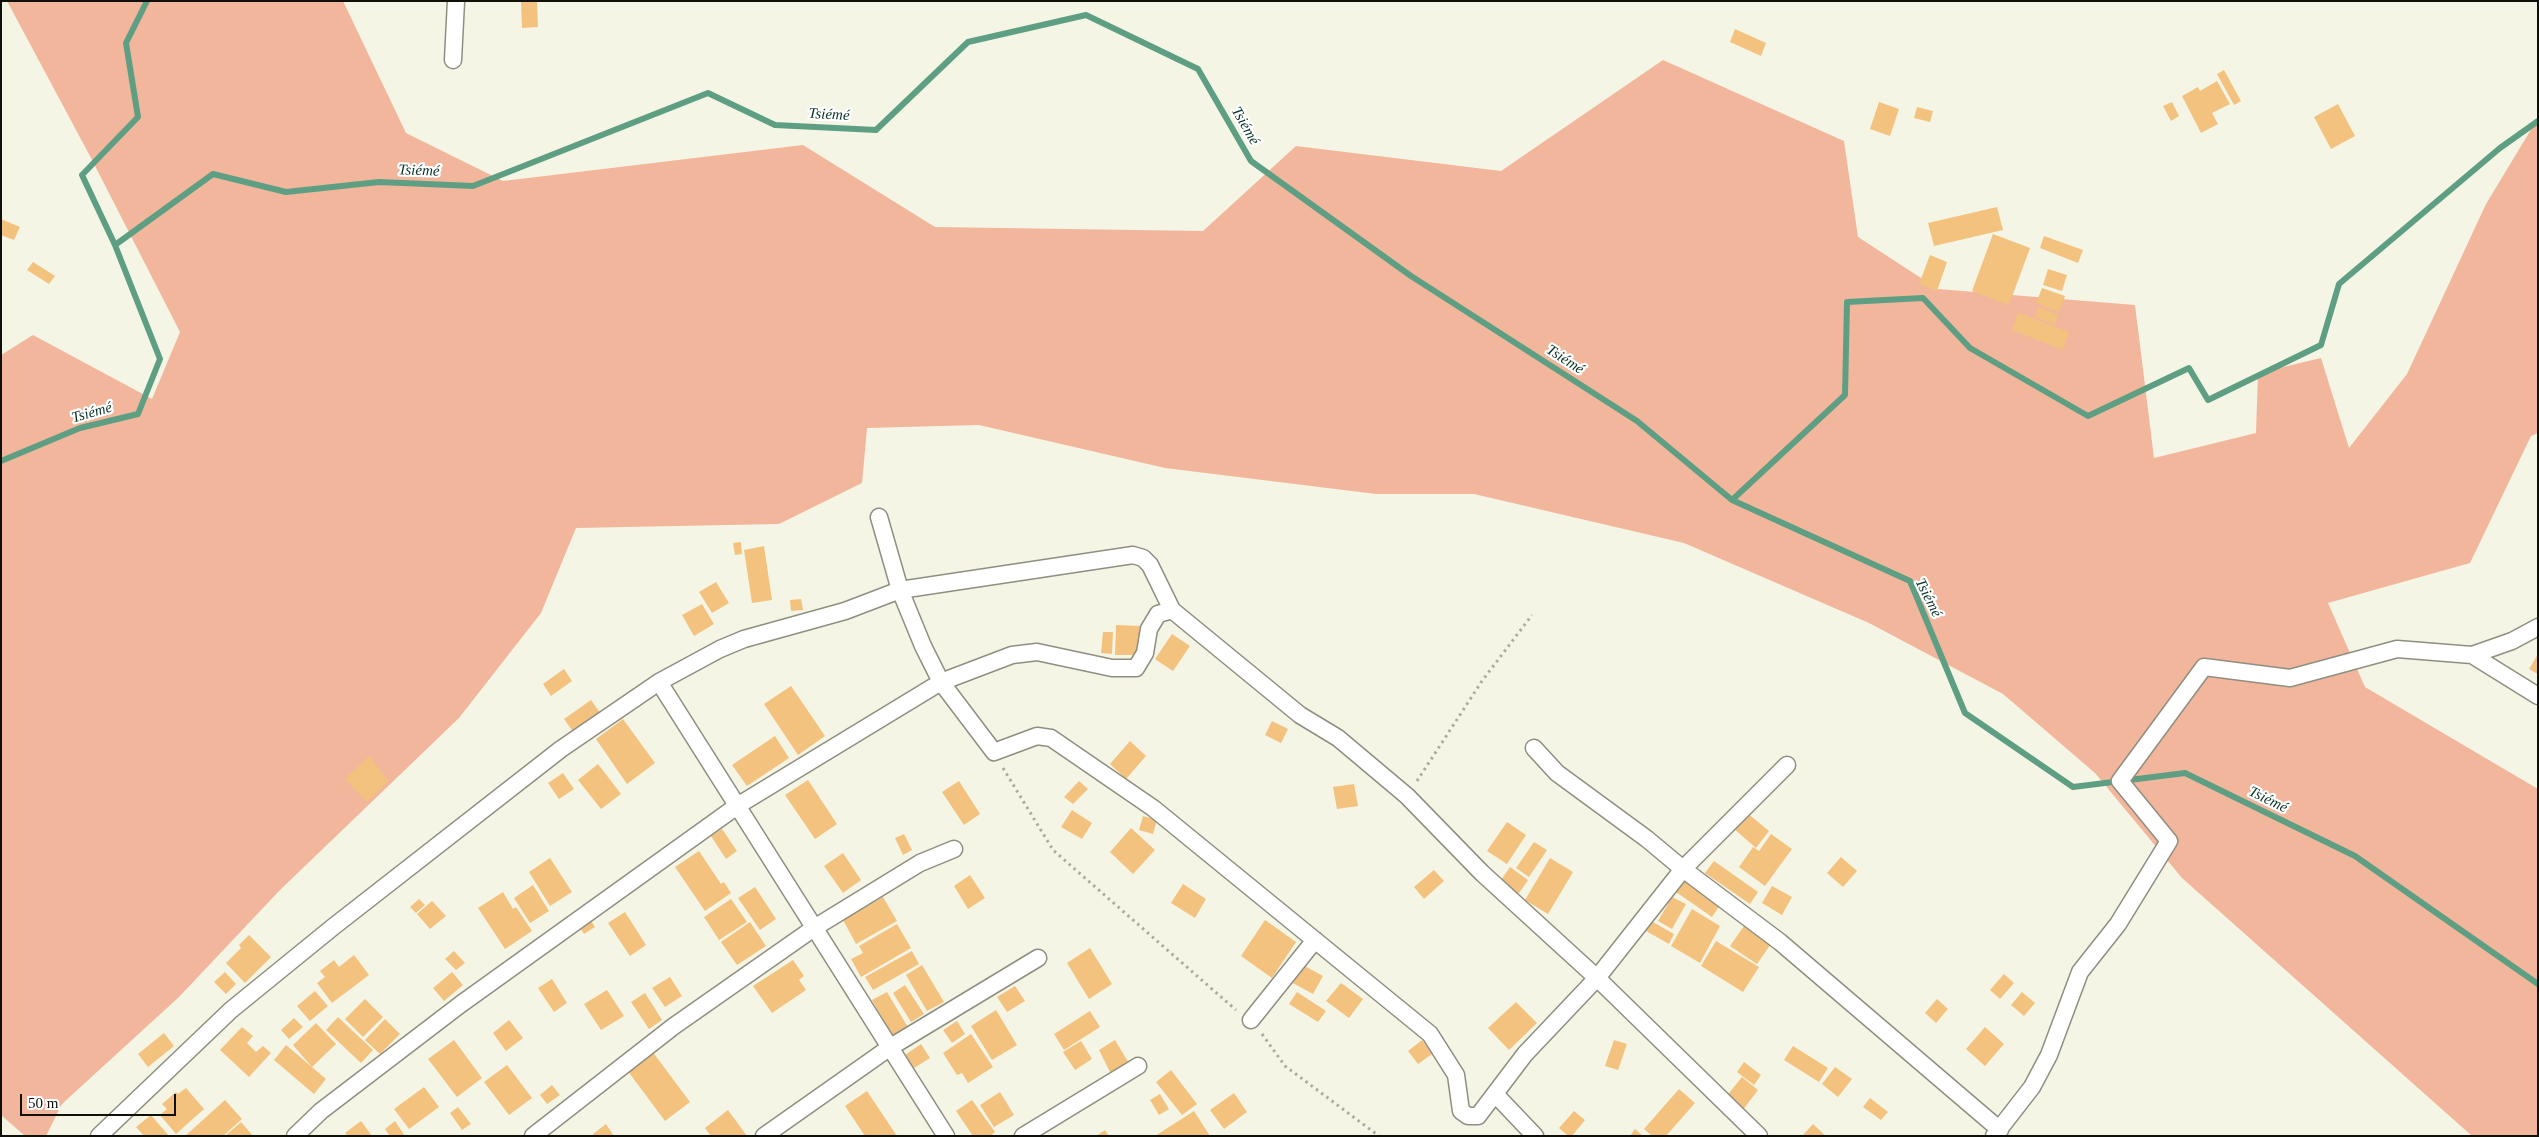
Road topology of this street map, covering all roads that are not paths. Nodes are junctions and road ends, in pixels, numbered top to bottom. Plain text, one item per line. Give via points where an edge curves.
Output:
1 (456, 1) edge
2 (453, 60) dead end
3 (879, 517) dead end
4 (900, 590) junction
5 (1172, 610) junction
6 (2538, 628) edge
7 (2472, 656) junction
8 (659, 682) junction
9 (941, 682) junction
10 (2538, 696) edge
11 (1534, 748) dead end
12 (1787, 765) dead end
13 (737, 806) junction
14 (954, 849) dead end
15 (1683, 869) junction
16 (814, 928) junction
17 (1315, 940) junction
18 (1038, 958) dead end
19 (1597, 978) junction
20 (1251, 1020) road end
21 (889, 1048) junction
22 (1138, 1066) dead end
23 (1496, 1095) junction
24 (1997, 1133) edge
25 (98, 1136) edge
26 (295, 1136) edge
27 (533, 1136) edge
28 (764, 1136) edge
29 (946, 1136) edge
30 (1023, 1136) edge
31 (1535, 1136) edge
32 (1759, 1136) edge

1 - 2 street
3 - 4 street
4 - 5 street via 1134,556 1143,558 1150,565
4 - 8 street via 845,611 744,639
4 - 9 street
5 - 9 street via 1158,614 1149,629 1144,653 1136,668 1112,668 1037,652 1012,655
5 - 19 street via 1300,716 1338,738 1407,796 1482,874
6 - 7 street
7 - 10 street
7 - 24 street via 2397,649 2290,678 2204,667 2120,782 2169,841 2118,924 2080,972 2049,1054 2032,1087
8 - 13 street
8 - 25 street via 561,749 332,927 231,1010
9 - 13 street
9 - 17 street via 994,752 1037,736 1051,738 1153,808
11 - 15 street via 1557,773 1647,838
12 - 15 street
13 - 16 street
13 - 26 street via 461,1004 320,1111
14 - 16 street via 920,863
15 - 19 street
15 - 24 street via 1780,942
16 - 21 street
16 - 27 street via 674,1026
17 - 20 street
17 - 23 street via 1430,1034 1456,1075 1461,1111 1468,1116 1478,1116
18 - 21 street
19 - 23 street via 1525,1054
19 - 32 street
21 - 28 street
21 - 29 street
22 - 30 street
23 - 31 street

